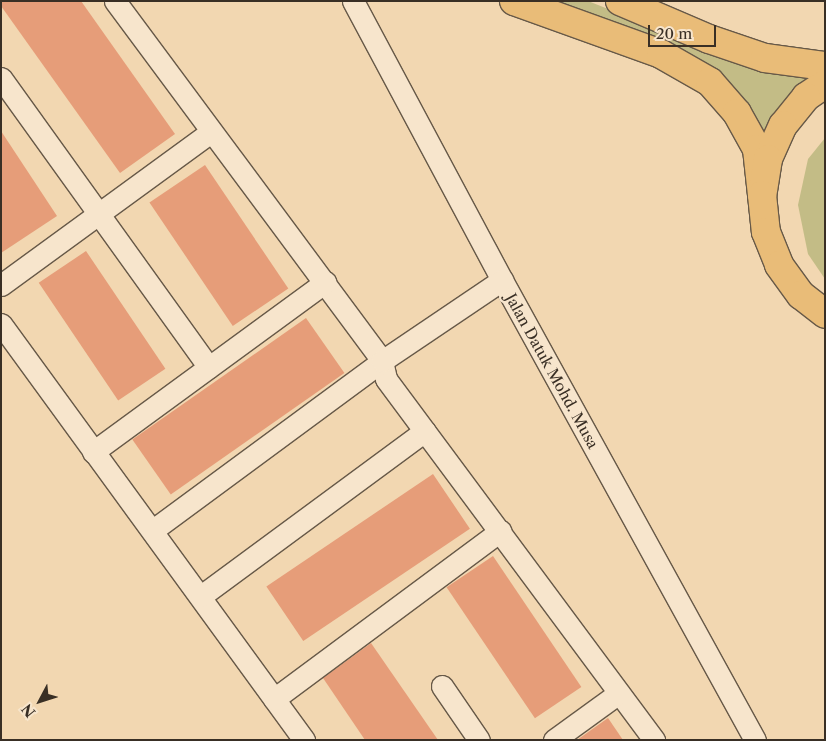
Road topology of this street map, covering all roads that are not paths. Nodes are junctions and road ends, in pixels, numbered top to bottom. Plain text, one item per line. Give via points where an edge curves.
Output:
1 (115, 1) edge
2 (353, 1) edge
3 (514, 1) edge
4 (620, 1) edge
5 (825, 66) edge
6 (1, 78) edge
7 (825, 84) edge
8 (211, 132) junction
9 (762, 195) junction
10 (97, 214) junction
11 (502, 280) junction
12 (325, 282) junction
13 (1, 285) edge
14 (825, 314) edge
15 (1, 324) edge
16 (382, 361) junction
17 (209, 367) junction
18 (425, 431) junction
19 (93, 452) junction
20 (152, 530) junction
21 (500, 531) junction
22 (201, 596) junction
23 (442, 686) dead end
24 (619, 693) junction
25 (274, 699) junction
26 (304, 740) edge
27 (479, 740) edge
28 (554, 740) edge
29 (654, 740) edge
30 (755, 740) edge

1 - 8 street
2 - 11 street, Jalan Datuk Mohd. Musa
3 - 9 main road via 661,54 710,82 737,113 758,149
4 - 5 main road via 709,39 766,58
6 - 10 street
7 - 9 main road via 806,97 783,125 768,159
8 - 10 street
8 - 12 street
9 - 14 main road via 766,232 779,265 801,295
10 - 13 street
10 - 17 street
11 - 16 street
11 - 30 street, Jalan Datuk Mohd. Musa
12 - 16 street
12 - 17 street
15 - 19 street
16 - 18 street via 386,379
16 - 20 street
17 - 19 street
18 - 21 street
18 - 22 street
19 - 20 street
20 - 22 street
21 - 24 street
21 - 25 street
22 - 25 street
23 - 27 street
24 - 28 street
24 - 29 street
25 - 26 street

